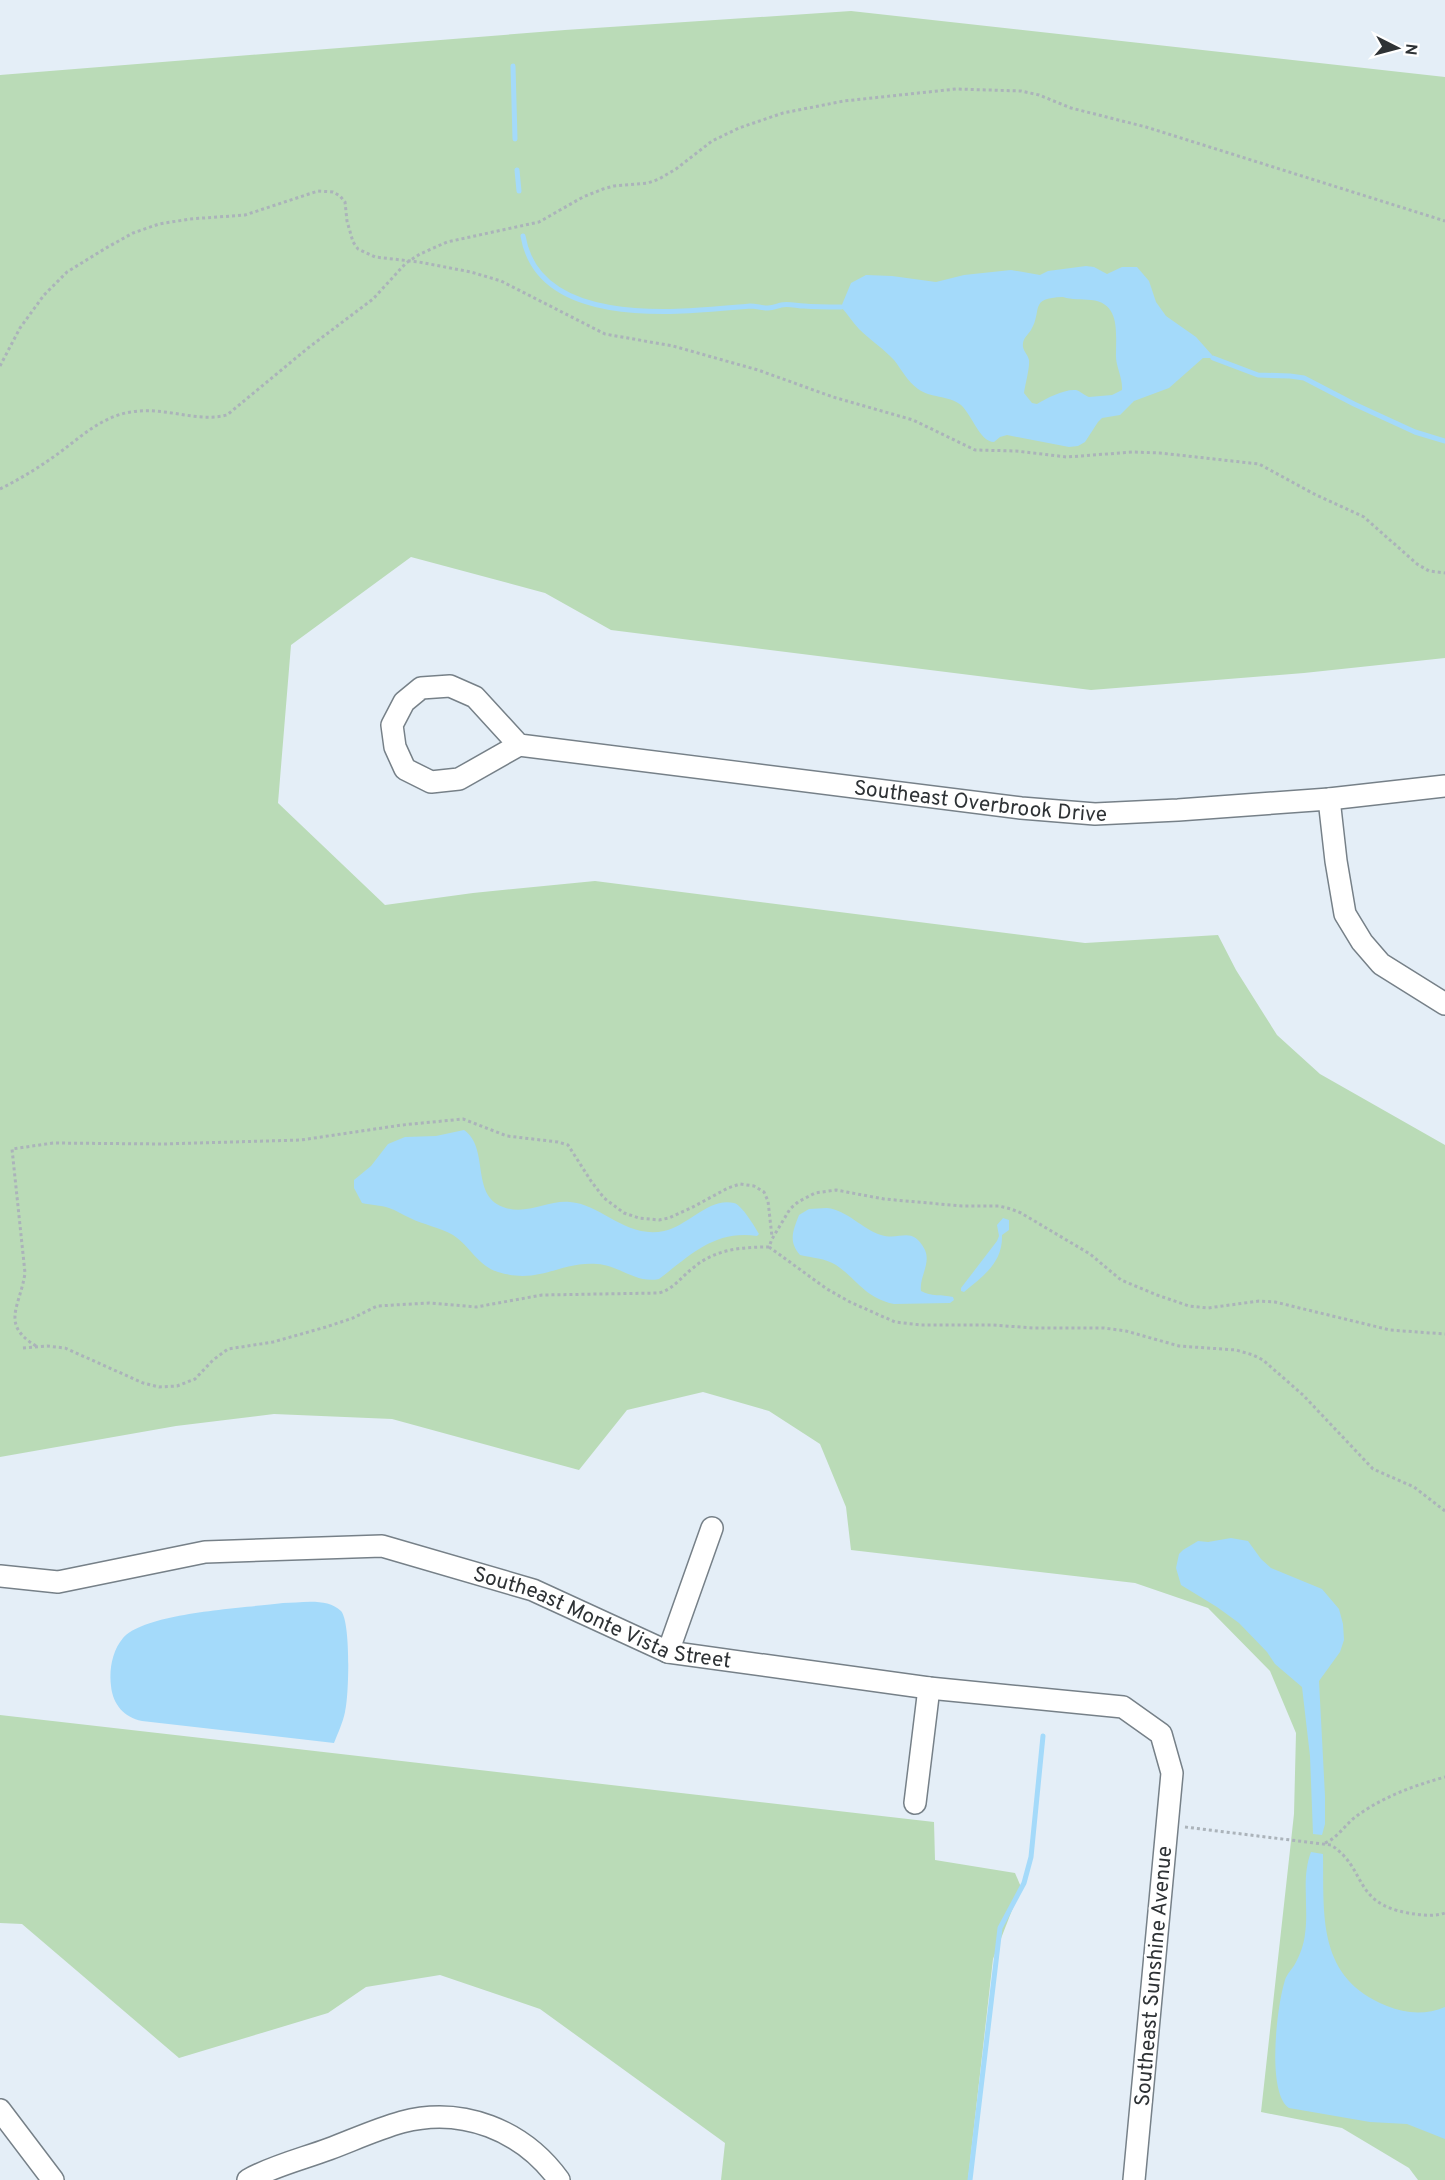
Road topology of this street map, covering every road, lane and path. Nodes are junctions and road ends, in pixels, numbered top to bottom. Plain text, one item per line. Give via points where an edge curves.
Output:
1 (1445, 221) edge
2 (410, 261) junction
3 (0, 366) edge
4 (0, 489) edge
5 (1445, 573) edge
6 (519, 745) junction
7 (1445, 786) edge
8 (1329, 799) junction
9 (1445, 1004) edge
10 (772, 1239) junction
11 (770, 1247) junction
12 (12, 1304) dead end
13 (13, 1332) dead end
14 (1445, 1334) edge
15 (38, 1347) junction
16 (23, 1348) dead end
17 (1445, 1511) edge
18 (712, 1528) dead end
19 (0, 1576) edge
20 (668, 1652) junction
21 (929, 1688) junction
22 (1172, 1773) joint
23 (1445, 1777) edge
24 (915, 1803) dead end
25 (1167, 1825) junction
26 (1324, 1844) junction
27 (1445, 1913) edge
28 (0, 2110) edge
29 (53, 2180) edge
30 (248, 2180) edge
31 (559, 2180) edge
32 (1134, 2180) edge

1 - 2 path via 1039,95 1008,89 956,89 850,100 783,113 718,137 659,179 603,189 539,222 447,242
2 - 3 path via 375,257 358,249 349,233 345,202 325,191 245,215 159,224 133,233 67,272 32,311
2 - 4 path via 366,305 227,415 214,418 154,410 118,415 96,425
2 - 5 path via 501,281 605,334 691,351 758,370 913,420 975,450 1067,457 1160,453 1259,464 1364,517 1417,564
6 - 6 street via 475,697 450,686 421,688 404,702 392,725 395,747 405,769 431,782 459,779
6 - 8 street, Southeast Overbrook Drive via 1095,814
7 - 8 street, Southeast Overbrook Drive
8 - 9 street via 1345,914 1382,964
10 - 11 path
10 - 12 path via 768,1201 764,1192 754,1186 740,1184 728,1188 669,1218 639,1218 624,1213 604,1198 568,1145 507,1136 463,1119 301,1140 53,1143 12,1149 25,1274
10 - 14 path via 790,1209 815,1193 826,1191 1006,1208 1083,1249 1121,1280 1189,1306 1275,1302 1377,1327
11 - 15 path via 724,1251 692,1268 666,1291 652,1294 542,1295 476,1307 429,1303 377,1306 326,1327 273,1342 228,1349 195,1379 177,1386 143,1383 72,1349
11 - 17 path via 827,1289 895,1322 1104,1328 1179,1346 1253,1355 1303,1395 1369,1466 1414,1487
13 - 15 path
15 - 16 path
18 - 20 street
19 - 20 street, Southeast Monte Vista Street via 58,1582 205,1552 381,1546 533,1590
20 - 21 street, Southeast Monte Vista Street
21 - 22 street, Southeast Monte Vista Street via 1123,1707 1161,1734
21 - 24 street
22 - 25 street, Southeast Sunshine Avenue
23 - 26 path via 1378,1801
25 - 26 path
25 - 32 street, Southeast Sunshine Avenue
26 - 27 path via 1338,1849 1378,1903 1410,1913
28 - 29 street
30 - 31 street via 402,2122 439,2116 473,2120 519,2139

